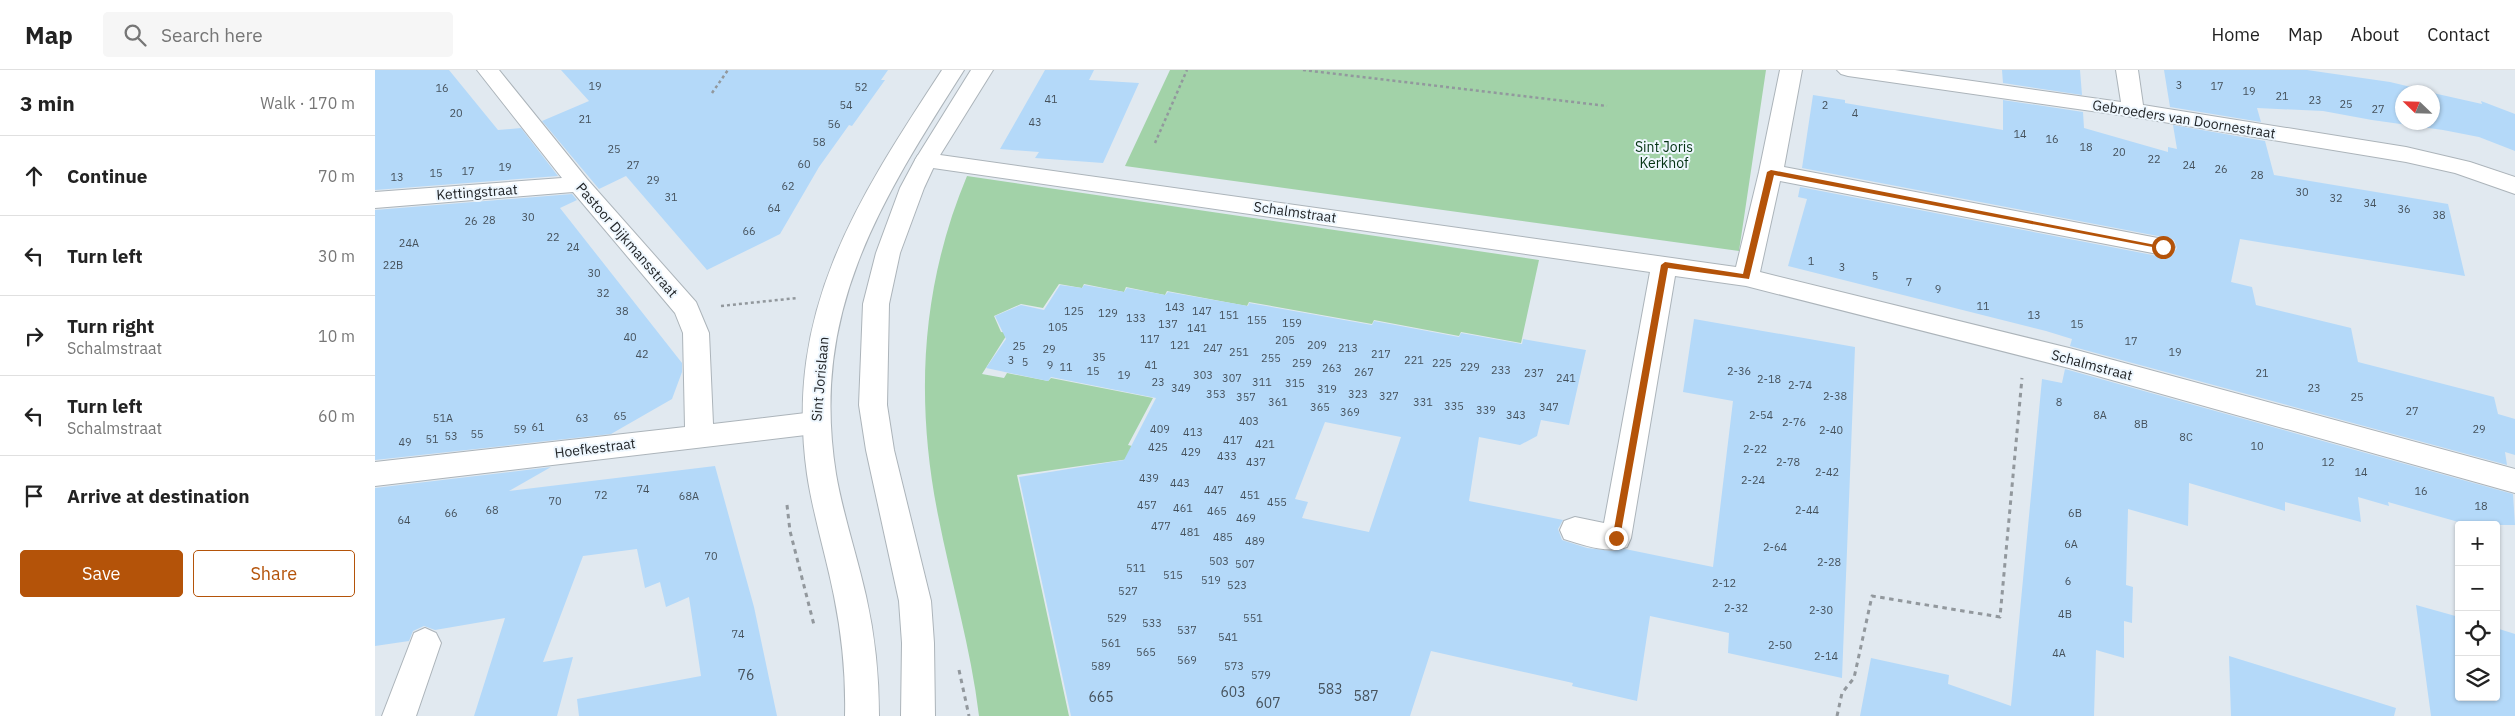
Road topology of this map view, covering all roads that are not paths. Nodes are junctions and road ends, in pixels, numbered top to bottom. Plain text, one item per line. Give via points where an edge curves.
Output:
1 (488, 70) edge
2 (953, 70) edge
3 (982, 70) edge
4 (1791, 70) edge
5 (1848, 70) edge
6 (2127, 70) edge
7 (2133, 109) junction
8 (926, 160) junction
9 (1771, 172) junction
10 (579, 184) junction
11 (2515, 186) edge
12 (375, 200) edge
13 (2163, 247) dead end
14 (1665, 265) junction
15 (1746, 277) junction
16 (814, 423) junction
17 (699, 435) junction
18 (375, 474) edge
19 (2515, 481) edge
20 (1575, 530) dead end
21 (425, 643) dead end
22 (399, 716) edge
23 (862, 716) edge
24 (918, 716) edge

1 - 10 street, Pastoor Dijkmansstraat
2 - 16 street, Sint Jorislaan via 876,194 835,286 821,347
3 - 8 street
4 - 9 street
5 - 7 street, Gebroeders van Doornestraat
6 - 7 street
7 - 11 street, Gebroeders van Doornestraat via 2421,158 2488,174
8 - 14 street, Schalmstraat
8 - 24 street via 888,253 876,304 873,354 873,405 880,450 915,601
9 - 13 street
9 - 15 street
10 - 12 street, Kettingstraat
10 - 17 street, Pastoor Dijkmansstraat via 687,309 696,333
14 - 15 street, Schalmstraat
14 - 20 street via 1616,538
15 - 19 street, Schalmstraat via 2025,347
16 - 17 street, Hoefkestraat
16 - 23 street, Sint Jorislaan via 860,648
17 - 18 street, Hoefkestraat
21 - 22 street

